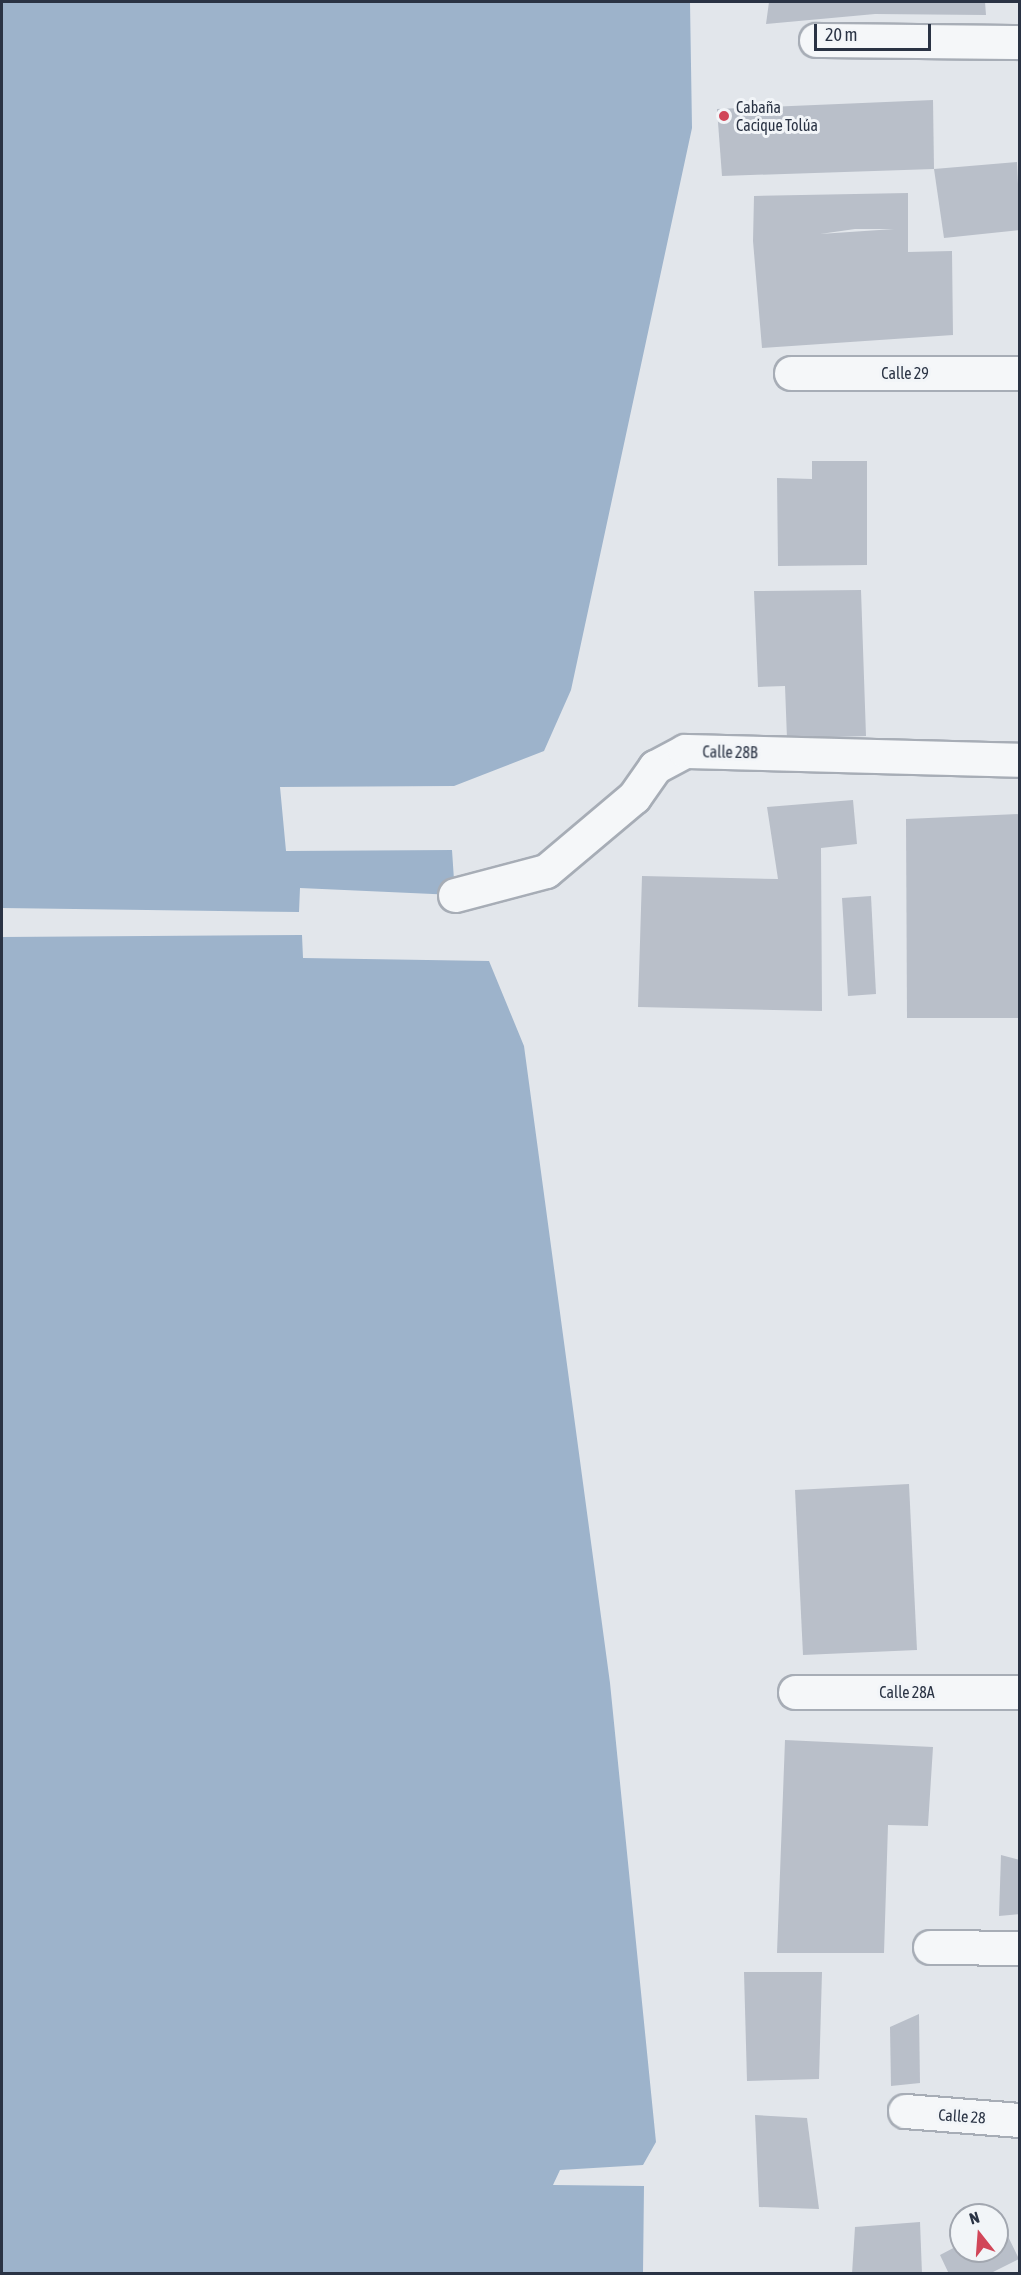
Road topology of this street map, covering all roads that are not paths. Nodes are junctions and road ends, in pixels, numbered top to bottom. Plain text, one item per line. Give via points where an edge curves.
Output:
1 (816, 40) dead end
2 (1020, 42) edge
3 (790, 373) dead end
4 (1020, 373) edge
5 (1020, 759) edge
6 (454, 895) dead end
7 (795, 1692) dead end
8 (1020, 1692) edge
9 (930, 1947) dead end
10 (1020, 1948) edge
11 (904, 2112) dead end
12 (1020, 2120) edge

1 - 2 street
3 - 4 street, Calle 29
5 - 6 street, Calle 28B via 685,751 655,767 634,797 546,871
7 - 8 street, Calle 28A
9 - 10 street
11 - 12 street, Calle 28

